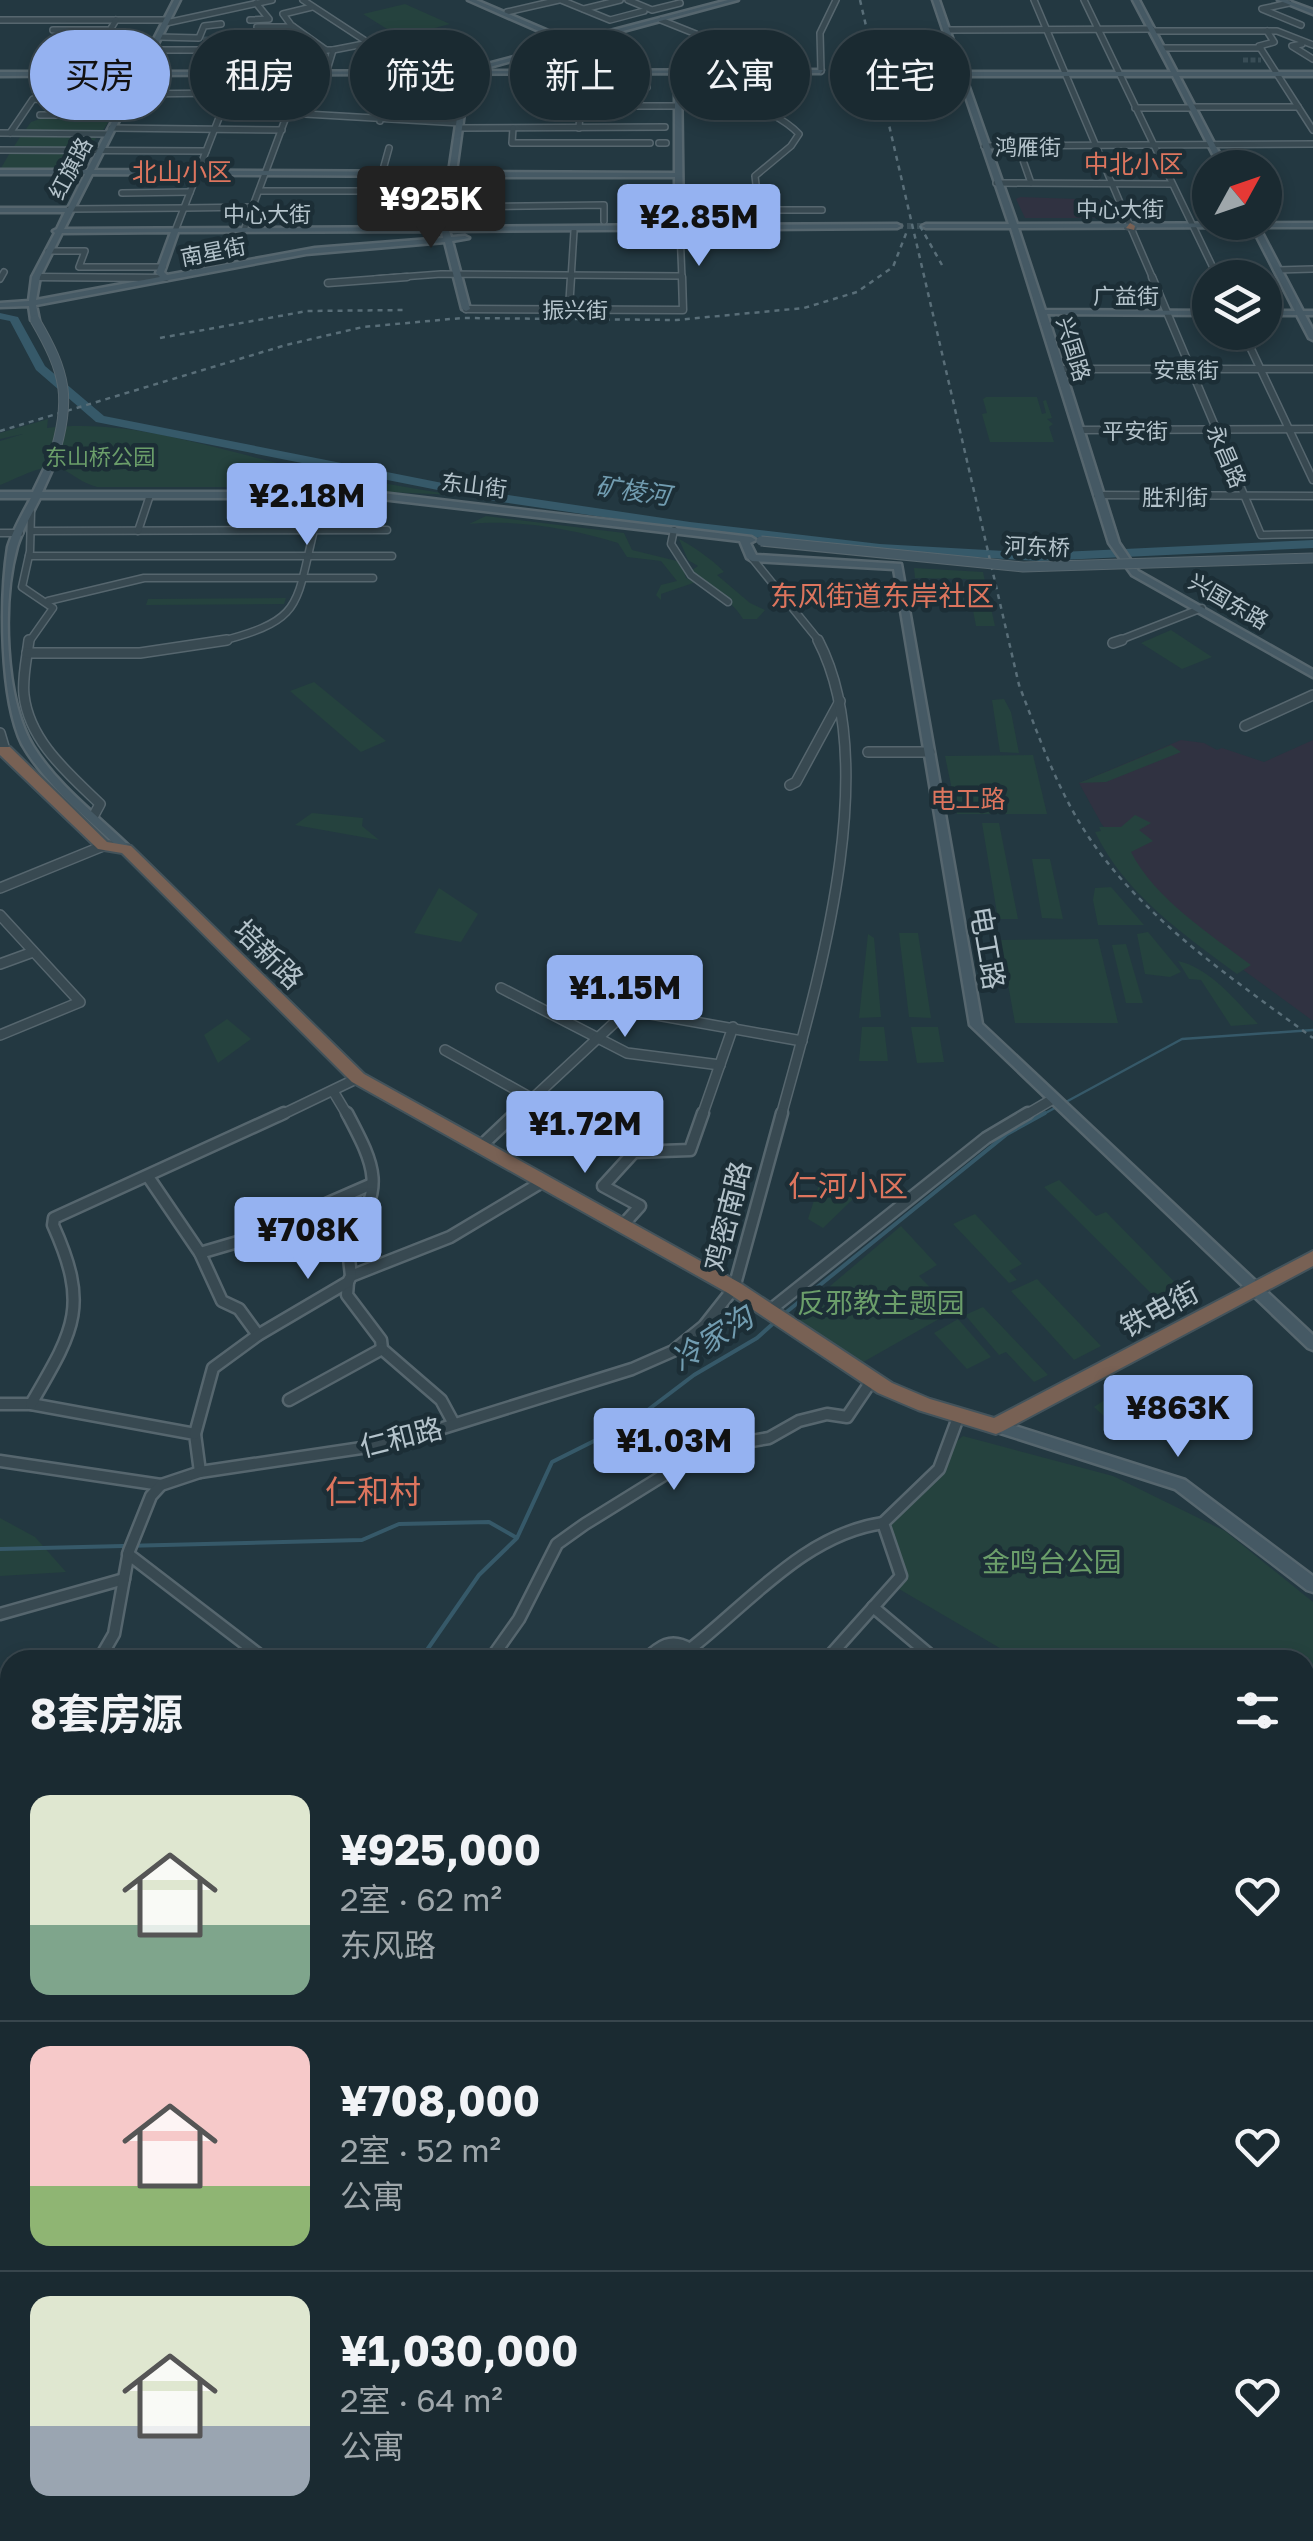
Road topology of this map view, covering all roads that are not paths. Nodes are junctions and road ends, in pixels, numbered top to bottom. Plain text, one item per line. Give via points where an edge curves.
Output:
1 (176, 0) edge
2 (272, 0) edge
3 (304, 0) edge
4 (474, 0) edge
5 (560, 0) edge
6 (591, 0) edge
7 (620, 0) edge
8 (628, 0) edge
9 (725, 0) edge
10 (735, 0) edge
11 (836, 0) edge
12 (936, 0) edge
13 (1034, 0) edge
14 (1084, 0) edge
15 (1136, 0) edge
16 (1285, 1) edge
17 (686, 2) edge
18 (256, 4) junction
19 (573, 5) junction
20 (313, 6) junction
21 (584, 10) junction
22 (644, 11) dead end
23 (1313, 11) edge
24 (503, 12) junction
25 (0, 20) edge
26 (116, 20) junction
27 (250, 20) dead end
28 (661, 20) junction
29 (167, 22) junction
30 (56, 25) junction
31 (1301, 25) dead end
32 (257, 27) dead end
33 (294, 27) junction
34 (53, 30) edge
35 (163, 30) edge
36 (299, 30) edge
37 (544, 30) edge
38 (615, 30) edge
39 (620, 30) edge
40 (686, 30) edge
41 (946, 30) edge
42 (970, 30) edge
43 (1047, 30) junction
44 (1098, 30) junction
45 (1152, 30) junction
46 (350, 31) edge
47 (1248, 31) junction
48 (1266, 31) junction
49 (1302, 44) dead end
50 (1313, 46) edge
51 (350, 47) edge
52 (1260, 47) junction
53 (1162, 48) junction
54 (330, 50) edge
55 (1313, 58) edge
56 (30, 71) edge
57 (810, 71) edge
58 (821, 71) joint
59 (0, 72) edge
60 (30, 72) edge
61 (970, 75) edge
62 (1278, 75) junction
63 (1313, 75) edge
64 (1066, 76) junction
65 (1120, 76) junction
66 (1176, 76) junction
67 (30, 104) edge
68 (970, 105) edge
69 (1193, 107) junction
70 (1298, 107) junction
71 (27, 108) junction
72 (1135, 108) junction
73 (30, 110) edge
74 (330, 116) edge
75 (30, 117) edge
76 (19, 120) junction
77 (115, 120) edge
78 (218, 120) edge
79 (286, 120) edge
80 (460, 120) edge
81 (580, 120) edge
82 (678, 120) edge
83 (782, 120) edge
84 (380, 121) joint
85 (459, 125) junction
86 (513, 128) junction
87 (580, 128) junction
88 (604, 128) junction
89 (666, 128) dead end
90 (214, 129) junction
91 (282, 130) junction
92 (1313, 130) edge
93 (110, 131) junction
94 (0, 133) edge
95 (9, 135) junction
96 (603, 143) junction
97 (650, 144) dead end
98 (1313, 144) edge
99 (1212, 145) junction
100 (984, 146) junction
101 (1018, 146) junction
102 (1096, 146) junction
103 (1153, 146) junction
104 (389, 148) dead end
105 (0, 150) edge
106 (100, 150) junction
107 (1215, 150) edge
108 (206, 151) junction
109 (384, 171) junction
110 (0, 172) edge
111 (198, 172) junction
112 (88, 173) junction
113 (266, 173) junction
114 (452, 174) junction
115 (679, 175) junction
116 (415, 176) dead end
117 (996, 184) junction
118 (1032, 184) junction
119 (1112, 184) junction
120 (1172, 184) junction
121 (259, 191) junction
122 (412, 191) junction
123 (421, 191) dead end
124 (436, 191) dead end
125 (450, 191) junction
126 (190, 192) junction
127 (122, 193) dead end
128 (410, 202) dead end
129 (253, 207) junction
130 (448, 207) junction
131 (184, 208) junction
132 (69, 209) junction
133 (0, 210) edge
134 (679, 210) junction
135 (759, 210) junction
136 (822, 210) dead end
137 (604, 226) junction
138 (1282, 226) edge
139 (1012, 227) junction
140 (1192, 227) joint
141 (1313, 227) edge
142 (897, 228) tunnel mouth
143 (926, 228) tunnel mouth
144 (1131, 228) junction
145 (680, 229) junction
146 (244, 230) junction
147 (57, 231) junction
148 (175, 231) junction
149 (574, 231) junction
150 (393, 233) junction
151 (446, 235) junction
152 (48, 251) junction
153 (79, 251) junction
154 (307, 252) junction
155 (163, 266) junction
156 (70, 267) dead end
157 (1282, 270) edge
158 (1313, 270) edge
159 (4, 272) dead end
160 (456, 274) junction
161 (571, 275) junction
162 (682, 276) junction
163 (166, 278) junction
164 (1282, 278) edge
165 (0, 280) edge
166 (36, 280) junction
167 (328, 283) dead end
168 (0, 303) edge
169 (32, 303) junction
170 (466, 309) joint
171 (569, 310) junction
172 (1042, 312) junction
173 (1167, 312) junction
174 (1192, 313) edge
175 (1282, 313) edge
176 (1300, 313) junction
177 (1313, 313) edge
178 (1313, 338) edge
179 (1251, 350) edge
180 (1059, 369) junction
181 (1191, 369) junction
182 (1260, 369) junction
183 (1313, 369) edge
184 (1313, 429) edge
185 (1078, 430) junction
186 (1216, 430) junction
187 (1289, 430) junction
188 (1313, 480) edge
189 (40, 495) junction
190 (150, 495) junction
191 (1098, 495) junction
192 (0, 496) edge
193 (1244, 496) junction
194 (1313, 496) edge
195 (314, 530) junction
196 (388, 530) dead end
197 (674, 530) junction
198 (138, 531) junction
199 (25, 532) junction
200 (0, 533) edge
201 (1313, 534) edge
202 (744, 539) junction
203 (761, 541) joint
204 (29, 556) junction
205 (307, 556) junction
206 (392, 556) dead end
207 (752, 558) junction
208 (1313, 558) edge
209 (1127, 562) joint
210 (302, 578) junction
211 (373, 578) dead end
212 (48, 601) junction
213 (728, 602) dead end
214 (1202, 608) junction
215 (1113, 643) dead end
216 (27, 653) junction
217 (1313, 674) edge
218 (1313, 695) edge
219 (841, 700) junction
220 (1244, 726) dead end
221 (0, 733) edge
222 (2, 750) edge
223 (868, 752) dead end
224 (930, 752) junction
225 (790, 785) dead end
226 (93, 817) junction
227 (103, 846) junction
228 (126, 849) junction
229 (0, 888) edge
230 (0, 916) edge
231 (33, 952) junction
232 (0, 964) edge
233 (501, 988) dead end
234 (734, 1027) junction
235 (0, 1035) edge
236 (597, 1039) junction
237 (802, 1041) junction
238 (445, 1050) dead end
239 (720, 1065) junction
240 (358, 1078) junction
241 (333, 1091) junction
242 (1053, 1099) junction
243 (531, 1100) junction
244 (480, 1147) junction
245 (634, 1152) junction
246 (149, 1178) junction
247 (542, 1182) junction
248 (372, 1184) junction
249 (622, 1226) junction
250 (200, 1252) junction
251 (1313, 1258) edge
252 (350, 1279) junction
253 (734, 1288) junction
254 (1254, 1290) junction
255 (768, 1311) junction
256 (258, 1335) junction
257 (1313, 1344) edge
258 (382, 1349) junction
259 (872, 1380) junction
260 (289, 1400) dead end
261 (0, 1404) edge
262 (31, 1404) junction
263 (959, 1416) junction
264 (454, 1424) junction
265 (996, 1426) junction
266 (196, 1434) junction
267 (0, 1461) edge
268 (200, 1472) junction
269 (160, 1486) junction
270 (883, 1522) junction
271 (130, 1549) junction
272 (124, 1579) junction
273 (1313, 1585) edge
274 (873, 1607) junction
275 (0, 1614) edge
276 (105, 1650) edge
277 (254, 1650) edge
278 (497, 1650) edge
279 (656, 1650) edge
280 (835, 1650) edge
281 (924, 1650) edge

1 - 29 main road, 红旗路
2 - 18 street
3 - 20 street
4 - 24 main road
5 - 19 street
5 - 24 street
6 - 19 street
7 - 21 street
8 - 17 street via 652,10
9 - 38 main road
10 - 28 main road
11 - 58 street via 820,23
12 - 41 main road
13 - 43 street
14 - 44 street
15 - 45 main road
16 - 23 main road
16 - 31 street via 1262,10
18 - 27 street via 269,18
18 - 29 street
19 - 21 street
20 - 33 street via 283,14
20 - 46 street
21 - 22 street via 610,20
24 - 37 main road
25 - 30 street
26 - 29 street
26 - 30 street
26 - 30 street via 110,30
28 - 39 main road
28 - 40 street
29 - 35 main road, 红旗路
30 - 34 street
32 - 33 street
33 - 36 street
42 - 43 street
43 - 44 street
43 - 64 street
44 - 45 street
44 - 65 street
45 - 47 street
45 - 53 main road
47 - 48 street
47 - 52 street
48 - 50 street
48 - 52 street via 1274,42
49 - 55 street via 1292,46
51 - 54 street
52 - 53 street
52 - 62 street
53 - 66 main road
56 - 59 main road
57 - 58 main road
59 - 60 main road
61 - 64 main road
62 - 63 main road
62 - 66 main road
62 - 70 street
64 - 65 main road
64 - 102 street
65 - 66 main road
65 - 72 street
66 - 69 street
67 - 71 street
68 - 100 main road, 兴国路
69 - 70 street
69 - 72 street
69 - 99 street
70 - 92 street
71 - 73 street
71 - 76 street
72 - 103 street
74 - 84 street
75 - 76 street
76 - 95 street
77 - 93 main road, 红旗路
78 - 90 street
79 - 91 street
80 - 85 main road
81 - 87 street
82 - 115 main road
83 - 135 street via 798,134 755,176
84 - 85 street
85 - 86 street
85 - 114 main road
86 - 87 street
86 - 96 street via 512,143
87 - 88 street
88 - 89 street
88 - 96 street
90 - 91 street
90 - 93 street
90 - 108 street
91 - 113 street
93 - 95 street
93 - 106 main road, 红旗路
94 - 95 street
95 - 105 street
96 - 97 street
98 - 99 street, 鸿雁街
99 - 103 street, 鸿雁街
99 - 107 street
100 - 101 street, 鸿雁街
100 - 117 main road, 兴国路
101 - 102 street, 鸿雁街
101 - 118 street
102 - 103 street, 鸿雁街
102 - 119 street
103 - 120 street
104 - 109 street
105 - 106 street
106 - 108 street
106 - 112 main road, 红旗路
108 - 111 street
109 - 113 main road
109 - 114 main road
110 - 112 main road
111 - 112 main road
111 - 113 main road
111 - 126 street
112 - 132 main road, 红旗路
113 - 121 street
114 - 115 main road
114 - 125 main road
115 - 134 main road
116 - 122 street
117 - 118 street
117 - 139 main road, 兴国路
118 - 119 street
119 - 120 street
119 - 144 street
120 - 140 street
121 - 122 street
121 - 129 street
122 - 123 street
122 - 128 street
124 - 125 street
125 - 130 main road
126 - 127 street
126 - 131 street
129 - 131 street
129 - 146 street
130 - 137 street via 604,206
130 - 151 main road
131 - 132 street
131 - 148 street
132 - 133 main road
132 - 147 main road, 红旗路
134 - 135 street
134 - 145 main road
135 - 136 street
137 - 145 main road, 中心大街
137 - 149 main road, 中心大街
138 - 141 main road, 中心大街
139 - 143 main road, 中心大街
139 - 144 main road, 中心大街
139 - 172 main road, 兴国路
140 - 144 main road, 中心大街
142 - 145 main road, 中心大街
144 - 173 street, 永昌路
145 - 151 main road, 中心大街
145 - 162 street
146 - 148 main road, 中心大街
146 - 150 main road, 中心大街
147 - 148 main road, 中心大街
147 - 152 main road, 红旗路
148 - 155 main road
149 - 151 main road, 中心大街
149 - 161 street
150 - 151 main road, 中心大街
150 - 151 main road, 南星街
150 - 154 main road, 南星街
151 - 154 main road
151 - 160 main road
152 - 153 street
152 - 166 main road, 红旗路
153 - 155 street via 85,251 79,266
153 - 156 street
154 - 163 main road, 南星街
155 - 163 main road
157 - 158 street
159 - 165 street
160 - 161 street
160 - 167 street
160 - 170 main road
161 - 162 street
161 - 171 street
162 - 171 street, 振兴街 via 683,310
163 - 166 street
163 - 169 main road, 南星街
164 - 176 main road
166 - 168 main road
166 - 169 main road, 红旗路
168 - 169 main road
169 - 189 main road, bridge via 67,387 66,420
170 - 171 street, 振兴街
172 - 173 main road, 广益街
172 - 180 main road, 兴国路
173 - 174 main road, 广益街
173 - 181 street, 永昌路
175 - 176 main road
176 - 177 main road
176 - 178 main road
179 - 182 street
180 - 181 street, 安惠街
180 - 185 main road, 兴国路
181 - 182 street, 安惠街
181 - 186 street, 永昌路
182 - 183 street, 安惠街
182 - 187 street
184 - 187 street, 平安街
185 - 186 street, 平安街
185 - 191 main road, 兴国路
186 - 187 street, 平安街
186 - 193 street, 永昌路
187 - 188 street
189 - 190 main road, 东山街
189 - 192 main road, 东山街
189 - 199 main road, 培新路
190 - 197 main road, 东山街 via 401,496
190 - 198 street
191 - 193 street, 胜利街
191 - 209 main road, 兴国路
193 - 194 street, 胜利街
193 - 201 street, 永昌路 via 1261,534
195 - 196 street
195 - 198 street
195 - 205 street
197 - 202 main road, 东山街
197 - 213 street via 671,544 691,574
198 - 199 street
199 - 200 street
199 - 204 street
199 - 226 main road, 培新路 via 11,557 1,646 8,699 25,742
202 - 203 main road, 东山街
202 - 207 main road, 鸡密南路
203 - 208 main road, 河东桥, bridge via 1023,567
204 - 205 street
204 - 212 street via 22,586
205 - 206 street
205 - 210 street
207 - 219 street, 鸡密南路 via 818,641
207 - 224 main road, 电工路 via 898,566
209 - 214 main road, 兴国东路
210 - 211 street
210 - 212 street via 144,578
210 - 216 street via 289,613 273,625 196,649
212 - 216 street via 53,608 29,637
214 - 215 street
214 - 217 main road, 兴国东路
216 - 226 street via 28,710 49,754 100,804
218 - 220 street
219 - 225 street
219 - 237 street, 鸡密南路 via 845,776 837,898
221 - 222 street
222 - 227 highway
223 - 224 street
224 - 242 main road, 电工路 via 976,1025
226 - 228 main road, 培新路
227 - 228 highway
227 - 229 street
228 - 240 highway, 培新路
230 - 231 street
231 - 232 street
231 - 235 street via 80,1002
233 - 236 street
234 - 236 street via 628,1010
234 - 237 street
234 - 239 street
236 - 239 street via 627,1053
236 - 243 street
237 - 253 street, 鸡密南路
238 - 243 street
239 - 245 street via 690,1150
240 - 241 street
240 - 244 highway, 培新路
241 - 246 street
241 - 248 street via 355,1124
242 - 254 main road, 电工路
242 - 255 street via 986,1138
243 - 244 street
243 - 245 street
244 - 247 highway, 培新路
245 - 249 street via 602,1186 640,1206
246 - 250 street
246 - 262 street via 54,1218 74,1298 67,1340
247 - 249 highway, 培新路
247 - 252 street via 450,1237
248 - 250 street via 241,1242
248 - 252 street via 370,1208 347,1240
249 - 253 highway, 培新路
250 - 256 street via 222,1301 244,1312
251 - 254 highway, 铁电街
252 - 256 street
252 - 258 street via 347,1296
253 - 255 highway, 鸡密南路
253 - 264 street, 仁和路 via 704,1326 648,1363
254 - 257 main road, 电工路
254 - 265 highway, 铁电街
255 - 259 highway, 鸡密南路
256 - 266 street via 213,1368
258 - 260 street
258 - 264 street via 441,1400
259 - 263 highway, 鸡密南路
259 - 278 street via 847,1418 799,1420 768,1438 706,1449 584,1524 557,1544
261 - 262 street
262 - 266 street
263 - 265 highway, 鸡密南路
263 - 270 street via 938,1469
264 - 268 street, 仁和路 via 395,1443
265 - 273 main road, 鸡密南路 via 1180,1484
266 - 268 street
267 - 269 street
268 - 269 street, 仁和路
269 - 271 street
270 - 274 street via 901,1576
270 - 279 street via 863,1522 779,1572 690,1649 679,1642
271 - 272 street
271 - 277 street
272 - 275 street
272 - 276 street
274 - 280 street
274 - 281 street

